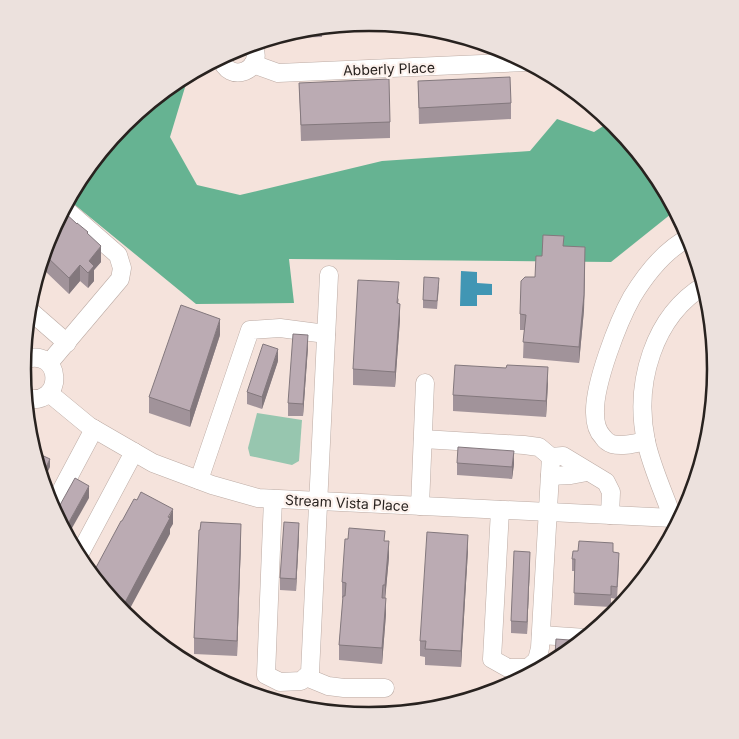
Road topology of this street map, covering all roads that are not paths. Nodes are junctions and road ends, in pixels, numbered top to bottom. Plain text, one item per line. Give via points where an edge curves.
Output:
1 (255, 51) edge
2 (512, 63) edge
3 (223, 64) edge
4 (253, 64) junction
5 (70, 213) edge
6 (683, 242) edge
7 (329, 275) dead end
8 (698, 290) edge
9 (36, 316) edge
10 (326, 334) junction
11 (66, 343) junction
12 (32, 358) edge
13 (49, 363) junction
14 (425, 384) dead end
15 (49, 393) junction
16 (33, 399) edge
17 (94, 429) junction
18 (423, 440) junction
19 (646, 441) junction
20 (134, 452) junction
21 (551, 458) junction
22 (587, 472) junction
23 (550, 476) junction
24 (199, 480) junction
25 (57, 499) edge
26 (273, 499) junction
27 (318, 501) junction
28 (420, 506) junction
29 (500, 510) junction
30 (548, 512) junction
31 (610, 515) junction
32 (675, 515) edge
33 (672, 521) edge
34 (83, 548) edge
35 (541, 635) junction
36 (576, 637) edge
37 (306, 677) junction
38 (385, 688) dead end

1 - 4 street
2 - 4 street, Abberly Place via 278,73
3 - 4 street via 233,72 245,72
5 - 11 street via 118,255 122,268 120,279
6 - 19 street via 653,267 632,298 610,347 597,394 594,413 598,431 605,439 611,444
7 - 10 street
8 - 19 street via 673,313 650,355 642,415
9 - 11 street
10 - 24 street via 280,328 250,330
10 - 27 street
11 - 13 street
12 - 13 street via 37,357
13 - 15 street via 55,377
14 - 18 street
15 - 16 street
15 - 17 street, Stream Vista Place
17 - 20 street, Stream Vista Place
17 - 25 street
18 - 21 street via 539,447
18 - 28 street
19 - 32 street
20 - 24 street, Stream Vista Place via 153,463
20 - 34 street
21 - 22 street via 563,456
21 - 23 street
22 - 23 street
22 - 31 street via 606,482 610,492
23 - 30 street
24 - 26 street, Stream Vista Place via 258,498
26 - 27 street, Stream Vista Place
26 - 37 street via 266,675 280,682 301,681
27 - 28 street, Stream Vista Place
27 - 37 street via 310,673
28 - 29 street, Stream Vista Place
29 - 30 street, Stream Vista Place
29 - 35 street via 492,659 508,668 528,668 537,660
30 - 31 street, Stream Vista Place
30 - 35 street
31 - 33 street, Stream Vista Place
35 - 36 street
37 - 38 street via 328,686

